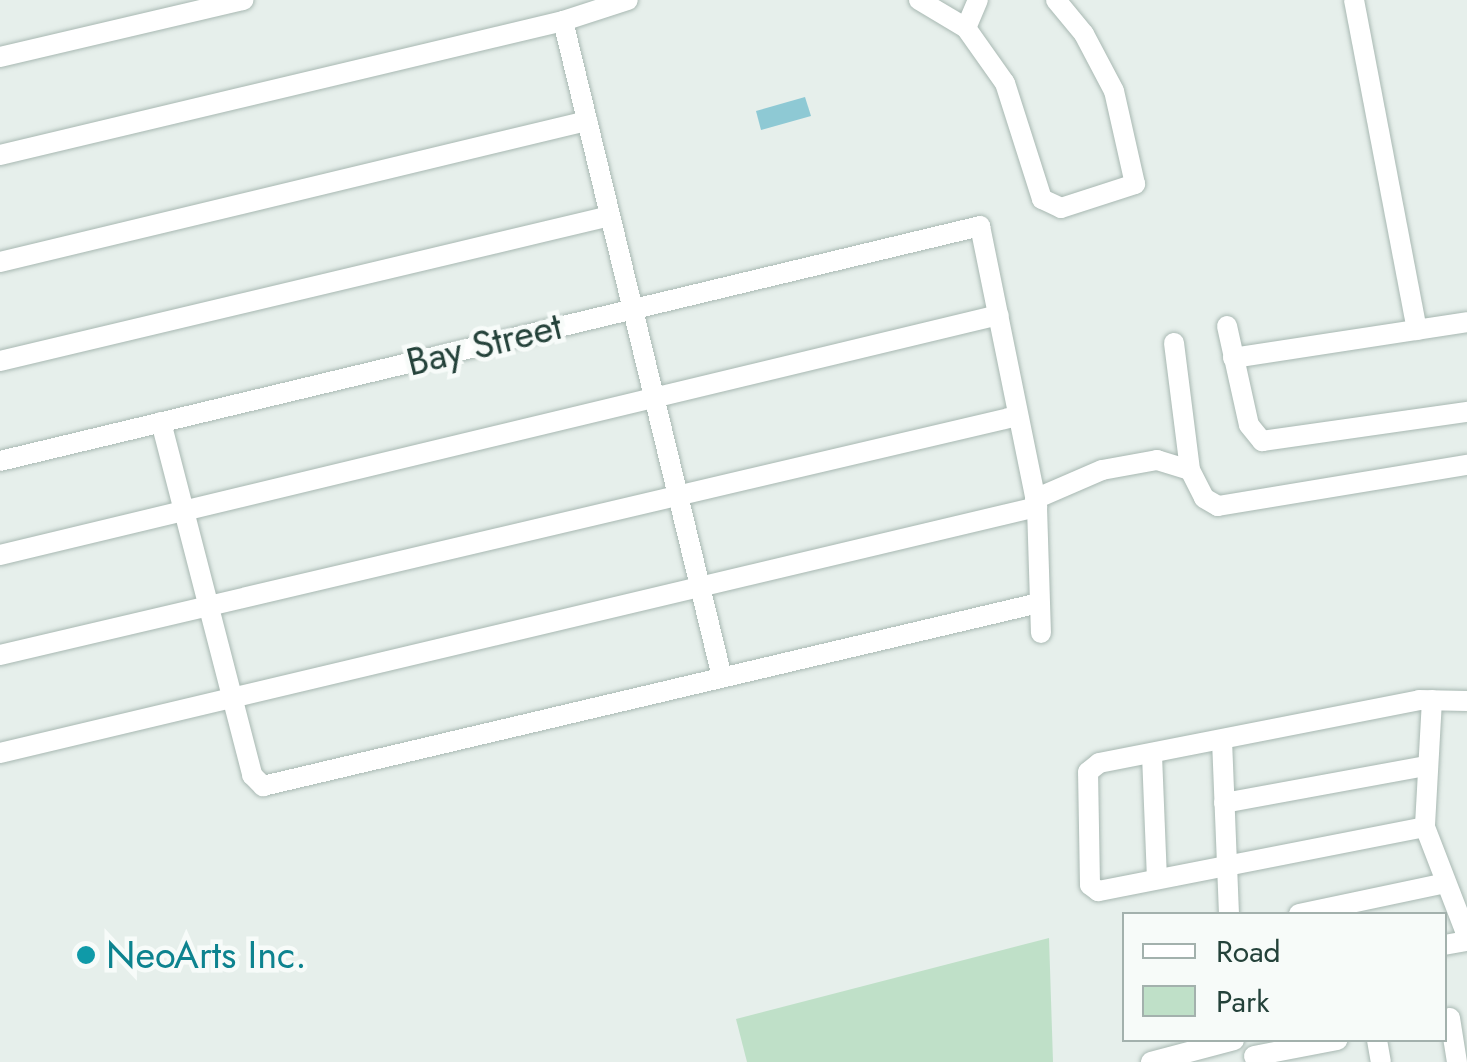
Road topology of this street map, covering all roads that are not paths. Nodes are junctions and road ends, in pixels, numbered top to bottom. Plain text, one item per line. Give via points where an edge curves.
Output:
1 (243, 0) edge
2 (628, 0) edge
3 (920, 0) edge
4 (978, 0) edge
5 (1056, 0) edge
6 (1354, 0) edge
7 (563, 21) junction
8 (966, 28) junction
9 (0, 57) edge
10 (587, 121) junction
11 (0, 155) edge
12 (610, 216) junction
13 (0, 262) edge
14 (632, 308) junction
15 (999, 315) junction
16 (1467, 322) edge
17 (1227, 326) dead end
18 (1416, 330) junction
19 (1174, 343) dead end
20 (1233, 358) junction
21 (0, 361) edge
22 (655, 398) junction
23 (1467, 412) edge
24 (1018, 416) junction
25 (161, 422) junction
26 (0, 461) edge
27 (1467, 465) edge
28 (1190, 470) junction
29 (679, 498) junction
30 (1036, 503) junction
31 (184, 511) junction
32 (0, 555) edge
33 (701, 588) junction
34 (1039, 603) junction
35 (208, 605) junction
36 (1042, 633) dead end
37 (0, 655) edge
38 (722, 677) junction
39 (231, 698) junction
40 (1432, 700) junction
41 (1467, 701) edge
42 (1222, 740) junction
43 (0, 753) edge
44 (1152, 754) junction
45 (1426, 766) junction
46 (1224, 803) junction
47 (1425, 828) junction
48 (1226, 866) junction
49 (1157, 880) junction
50 (1446, 884) junction
51 (1229, 912) edge
52 (1309, 912) edge
53 (1467, 938) edge
54 (1454, 1016) edge
55 (1229, 1042) edge
56 (1252, 1052) edge
57 (1316, 1053) edge
58 (1188, 1057) edge
59 (1152, 1062) edge
60 (1457, 1062) edge

1 - 9 street
2 - 7 street
3 - 8 street
4 - 8 street
5 - 8 street via 1084,34 1114,90 1135,184 1050,207 1005,83
6 - 18 street
7 - 10 street
7 - 11 street
10 - 12 street
10 - 13 street
12 - 14 street
12 - 21 street
14 - 15 street, Bay Street via 968,225 980,226 987,238
14 - 22 street
14 - 25 street, Bay Street
15 - 22 street
15 - 24 street
16 - 18 street
17 - 20 street
18 - 20 street
19 - 28 street
20 - 23 street via 1248,425 1262,441
22 - 29 street
22 - 31 street
24 - 29 street
24 - 30 street
25 - 26 street, Bay Street
25 - 31 street
27 - 28 street via 1218,506 1204,498
28 - 30 street via 1158,460 1130,463
29 - 33 street
29 - 35 street
30 - 33 street
30 - 34 street
31 - 32 street
31 - 35 street
33 - 38 street
33 - 39 street
34 - 36 street
34 - 38 street
35 - 37 street
35 - 39 street
38 - 39 street via 264,786 252,775
39 - 43 street
40 - 41 street
40 - 42 street
40 - 45 street
42 - 44 street
42 - 46 street
44 - 49 street
44 - 49 street via 1099,763 1088,772 1090,885 1098,891
45 - 46 street
45 - 47 street
46 - 48 street
47 - 48 street
47 - 50 street
48 - 49 street
48 - 51 street
50 - 52 street
50 - 53 street
54 - 60 street
55 - 58 street
56 - 57 street
58 - 59 street

